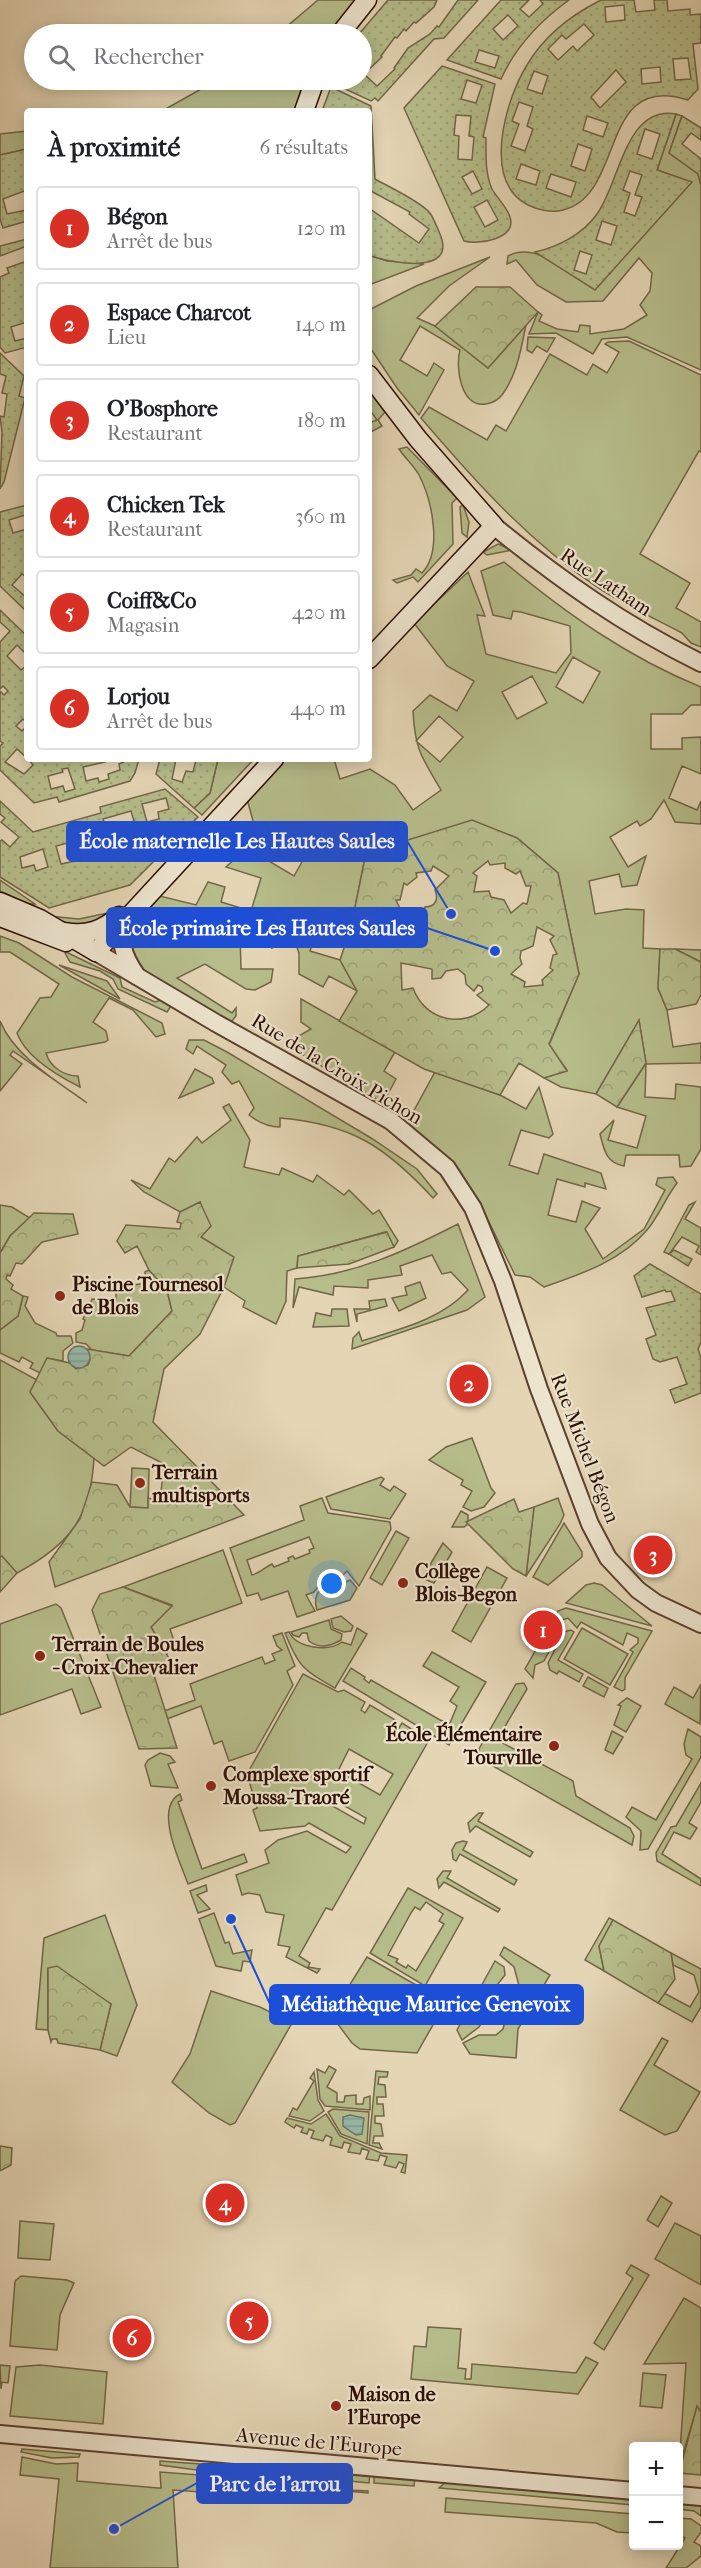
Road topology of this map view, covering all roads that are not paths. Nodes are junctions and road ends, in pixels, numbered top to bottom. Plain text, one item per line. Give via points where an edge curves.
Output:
1 (367, 0) edge
2 (348, 24) edge
3 (311, 90) edge
4 (305, 108) edge
5 (372, 379) edge
6 (471, 502) junction
7 (494, 526) junction
8 (511, 540) junction
9 (473, 549) junction
10 (372, 656) edge
11 (701, 663) edge
12 (271, 762) edge
13 (0, 902) edge
14 (136, 905) junction
15 (0, 917) edge
16 (63, 932) junction
17 (96, 952) junction
18 (137, 977) junction
19 (512, 1310) joint
20 (701, 1624) edge
21 (0, 2434) edge
22 (629, 2491) edge
23 (683, 2495) edge
24 (701, 2497) edge

1 - 2 main road
3 - 4 main road
5 - 6 main road
6 - 7 main road
6 - 9 main road
7 - 8 street, Rue Latham
7 - 9 main road
8 - 9 street via 493,541
8 - 11 street, Rue Latham via 606,611
9 - 10 main road
12 - 14 main road
13 - 16 main road
14 - 16 main road via 95,931
14 - 17 main road
14 - 18 street via 122,936 128,964
15 - 17 main road
16 - 17 main road
17 - 18 street, Rue de la Croix Pichon
18 - 19 street, Rue de la Croix Pichon via 391,1121 423,1145 447,1168 472,1208
19 - 20 street, Rue Michel Bégon via 590,1524 608,1558 656,1603
21 - 22 street, Avenue de l'Europe
23 - 24 street

